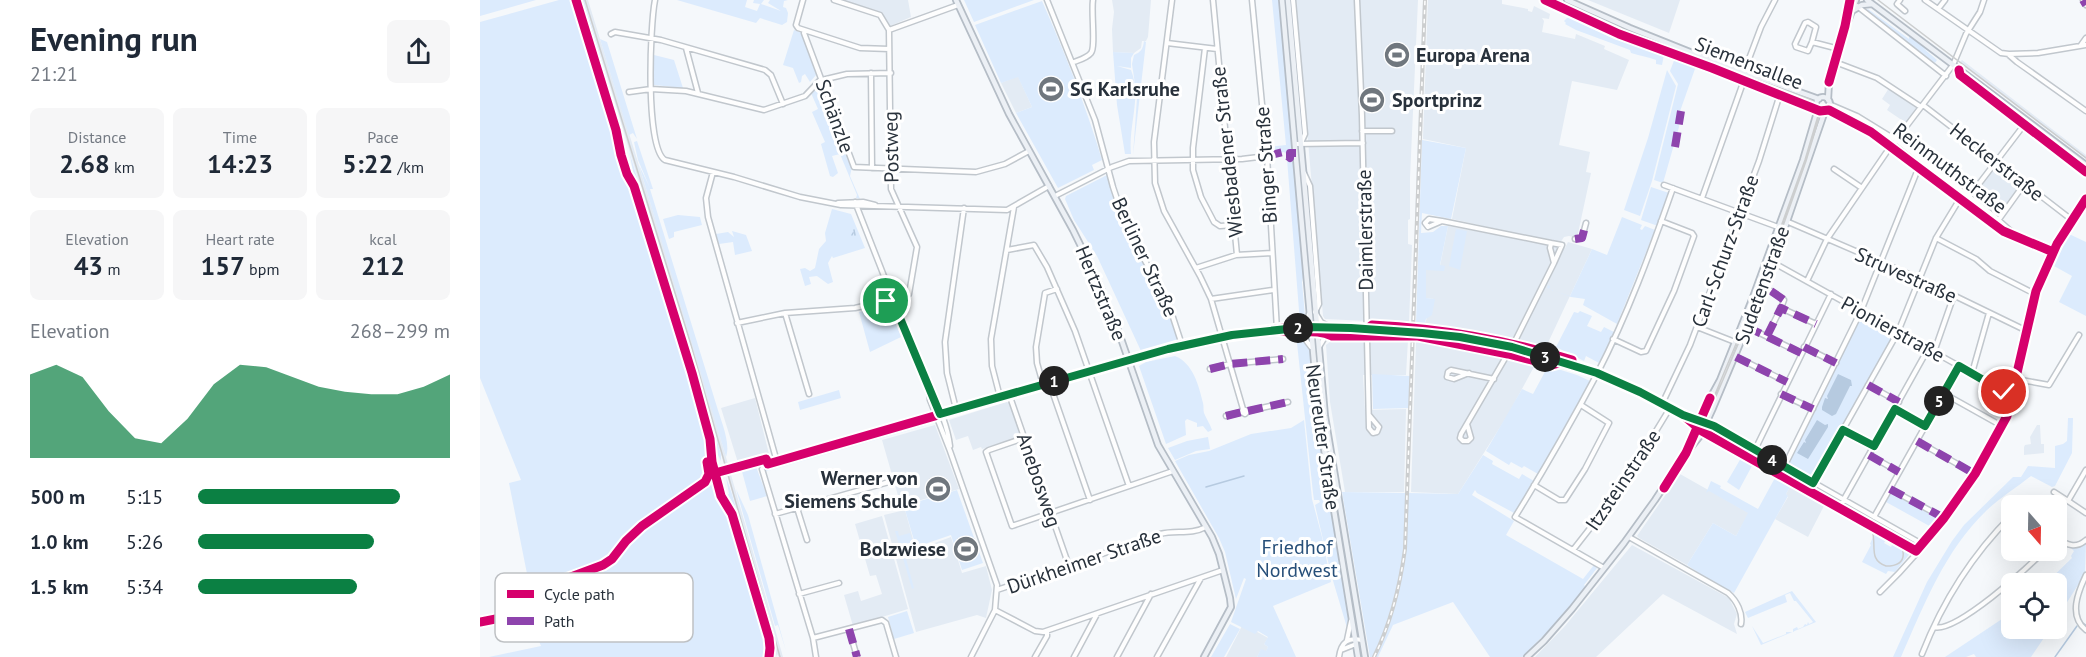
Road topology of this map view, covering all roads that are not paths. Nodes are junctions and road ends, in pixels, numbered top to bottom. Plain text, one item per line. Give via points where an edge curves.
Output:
1 (655, 0) edge
2 (803, 0) edge
3 (834, 0) edge
4 (1047, 0) edge
5 (1093, 0) edge
6 (1172, 0) edge
7 (1213, 0) edge
8 (1252, 0) edge
9 (1282, 0) edge
10 (1288, 0) edge
11 (1293, 0) edge
12 (1357, 0) edge
13 (1545, 0) edge
14 (1566, 0) edge
15 (1774, 0) edge
16 (1867, 0) edge
17 (1900, 0) edge
18 (1926, 0) edge
19 (1945, 0) edge
20 (1984, 0) edge
21 (2083, 0) edge
22 (957, 2) edge
23 (1853, 2) edge
24 (1873, 4) junction
25 (2086, 5) edge
26 (1564, 9) junction
27 (1938, 9) junction
28 (1905, 11) dead end
29 (1845, 26) junction
30 (805, 30) junction
31 (889, 30) junction
32 (1968, 30) junction
33 (611, 34) dead end
34 (650, 38) junction
35 (2086, 38) edge
36 (1812, 42) junction
37 (1167, 43) junction
38 (1671, 44) junction
39 (2084, 45) edge
40 (686, 47) junction
41 (1205, 48) junction
42 (889, 49) junction
43 (1839, 49) junction
44 (1217, 50) junction
45 (1669, 53) junction
46 (2009, 54) junction
47 (1074, 62) junction
48 (1835, 62) junction
49 (1953, 65) junction
50 (1959, 70) junction
51 (1744, 72) junction
52 (871, 73) junction
53 (891, 73) junction
54 (1946, 76) junction
55 (821, 80) junction
56 (1744, 80) junction
57 (1829, 82) junction
58 (651, 89) junction
59 (629, 92) dead end
60 (699, 93) junction
61 (1780, 94) junction
62 (1820, 98) junction
63 (783, 104) junction
64 (1827, 106) junction
65 (1922, 106) junction
66 (1817, 109) junction
67 (2086, 111) edge
68 (2024, 125) junction
69 (1362, 131) junction
70 (1392, 131) dead end
71 (1896, 141) junction
72 (1363, 142) junction
73 (1298, 144) junction
74 (1892, 146) junction
75 (1029, 151) junction
76 (1267, 156) junction
77 (1153, 159) junction
78 (1192, 159) junction
79 (1228, 159) junction
80 (1996, 161) junction
81 (1924, 162) junction
82 (2086, 165) edge
83 (872, 168) junction
84 (1919, 168) junction
85 (891, 169) junction
86 (1108, 169) junction
87 (1834, 169) dead end
88 (713, 172) junction
89 (2086, 172) edge
90 (1304, 173) junction
91 (2025, 183) junction
92 (1664, 185) dead end
93 (1049, 186) junction
94 (1673, 188) junction
95 (1862, 188) junction
96 (1964, 192) junction
97 (1054, 196) junction
98 (1969, 196) junction
99 (1702, 198) junction
100 (1960, 199) junction
101 (2086, 199) edge
102 (856, 204) junction
103 (898, 206) junction
104 (1014, 207) junction
105 (964, 208) junction
106 (1740, 212) junction
107 (2072, 219) junction
108 (1442, 221) dead end
109 (1661, 221) junction
110 (1786, 221) junction
111 (1586, 223) dead end
112 (1997, 223) junction
113 (1234, 225) junction
114 (1778, 227) junction
115 (1936, 238) junction
116 (1575, 239) dead end
117 (1827, 239) junction
118 (1551, 243) junction
119 (1007, 249) junction
120 (2053, 252) junction
121 (1272, 253) junction
122 (1237, 255) junction
123 (1766, 260) junction
124 (1881, 262) junction
125 (1774, 263) junction
126 (1554, 264) junction
127 (1196, 268) junction
128 (1918, 278) junction
129 (1807, 281) junction
130 (1057, 289) junction
131 (1273, 291) junction
132 (1771, 291) dead end
133 (909, 294) dead end
134 (1831, 294) junction
135 (2035, 294) junction
136 (1954, 296) junction
137 (892, 299) junction
138 (1211, 299) junction
139 (1781, 308) junction
140 (1861, 311) junction
141 (1315, 312) junction
142 (785, 313) junction
143 (1989, 313) junction
144 (1309, 314) junction
145 (737, 323) junction
146 (1816, 324) junction
147 (1697, 327) junction
148 (1747, 327) junction
149 (1296, 328) junction
150 (1367, 329) junction
151 (1277, 330) junction
152 (1313, 330) junction
153 (1331, 330) junction
154 (2025, 330) junction
155 (1898, 332) junction
156 (1291, 333) junction
157 (2079, 335) dead end
158 (1767, 336) junction
159 (1222, 337) junction
160 (1614, 339) junction
161 (1735, 342) junction
162 (1182, 345) junction
163 (1311, 347) junction
164 (1512, 347) junction
165 (1804, 347) junction
166 (1928, 349) junction
167 (1318, 350) junction
168 (1934, 352) junction
169 (1802, 353) junction
170 (1736, 357) junction
171 (1283, 359) dead end
172 (1129, 360) junction
173 (1836, 363) junction
174 (1230, 364) junction
175 (1959, 366) junction
176 (1210, 369) dead end
177 (1089, 371) junction
178 (1597, 373) junction
179 (1972, 373) junction
180 (1469, 374) junction
181 (1494, 379) junction
182 (2016, 379) junction
183 (1049, 382) junction
184 (1787, 382) junction
185 (1043, 384) junction
186 (1868, 385) junction
187 (1943, 393) junction
188 (809, 394) dead end
189 (1009, 394) junction
190 (1781, 394) junction
191 (2013, 396) junction
192 (1000, 397) junction
193 (1288, 402) dead end
194 (1899, 402) junction
195 (1662, 404) junction
196 (1581, 405) junction
197 (1670, 408) junction
198 (957, 409) junction
199 (1813, 409) junction
200 (1895, 409) junction
201 (1244, 411) junction
202 (938, 415) junction
203 (1369, 415) dead end
204 (1683, 415) junction
205 (1226, 416) dead end
206 (1703, 422) junction
207 (1467, 424) dead end
208 (1925, 426) junction
209 (2002, 426) junction
210 (1700, 429) junction
211 (1843, 430) junction
212 (1024, 438) junction
213 (1917, 441) junction
214 (1874, 446) junction
215 (1754, 450) junction
216 (1869, 455) junction
217 (1750, 458) junction
218 (777, 462) junction
219 (1784, 467) junction
220 (2086, 470) edge
221 (1173, 471) junction
222 (1899, 472) junction
223 (1975, 474) junction
224 (889, 482) dead end
225 (1813, 483) junction
226 (1534, 485) junction
227 (1129, 486) junction
228 (1890, 489) junction
229 (2054, 492) dead end
230 (1090, 500) junction
231 (1843, 501) junction
232 (2068, 501) junction
233 (797, 507) junction
234 (1839, 508) junction
235 (2086, 513) edge
236 (775, 514) junction
237 (1050, 514) junction
238 (1874, 517) junction
239 (1944, 518) junction
240 (1206, 527) junction
241 (2001, 528) edge
242 (1629, 537) junction
243 (807, 540) dead end
244 (2086, 540) edge
245 (1922, 544) junction
246 (2067, 544) edge
247 (1574, 550) junction
248 (1916, 551) junction
249 (2034, 561) edge
250 (1069, 566) junction
251 (1604, 568) junction
252 (1223, 570) junction
253 (2086, 575) edge
254 (1201, 577) junction
255 (1187, 582) junction
256 (839, 583) dead end
257 (997, 590) junction
258 (1194, 590) junction
259 (1880, 592) dead end
260 (1152, 593) junction
261 (799, 594) junction
262 (1134, 602) junction
263 (1144, 608) junction
264 (995, 610) junction
265 (1097, 614) junction
266 (1352, 618) junction
267 (1082, 619) junction
268 (1092, 624) junction
269 (1741, 624) dead end
270 (1934, 627) junction
271 (849, 629) junction
272 (2086, 630) edge
273 (1047, 631) junction
274 (813, 638) junction
275 (1362, 640) junction
276 (1346, 641) junction
277 (1356, 641) junction
278 (1340, 651) junction
279 (1922, 654) dead end
280 (816, 657) edge
281 (857, 657) edge
282 (896, 657) edge
283 (971, 657) edge
284 (1035, 657) edge
285 (1074, 657) edge
286 (1117, 657) edge
287 (1157, 657) edge
288 (1204, 657) edge
289 (1339, 657) edge
290 (1358, 657) edge
291 (1365, 657) edge
292 (1527, 657) edge

1 - 34 street
2 - 30 street via 796,26
3 - 31 street via 880,15
4 - 47 street, Berliner Straße
5 - 47 street via 1093,49
6 - 37 street
7 - 44 street, Wiesbadener Straße
8 - 76 street, Binger Straße
9 - 73 main road, Neureuter Straße
10 - 73 main road, Neureuter Straße
11 - 73 street, Neureuter Straße via 1305,137
12 - 69 street, Daimlerstraße
13 - 26 main road, Siemensallee
14 - 26 main road, Siemensallee
14 - 38 main road, Siemensallee
15 - 51 street
16 - 24 main road
17 - 28 street via 1897,4
18 - 27 street
19 - 27 street
20 - 32 street
21 - 25 street
22 - 31 street
22 - 75 main road, Hertzstraße
23 - 24 main road
23 - 29 main road, Sudetenstraße
23 - 29 main road, Sudetenstraße
23 - 54 street
24 - 49 main road
26 - 45 main road, Siemensallee
27 - 32 street
29 - 43 main road, Sudetenstraße
30 - 42 street via 864,49
30 - 55 street, Schänzle
31 - 42 street, Postweg
32 - 46 street
32 - 49 street
33 - 34 street
34 - 40 street
34 - 58 street
35 - 39 street
36 - 36 street via 1806,51 1794,44 1808,22 1816,27
36 - 43 street
37 - 41 street, Wiesbadener Straße
37 - 77 street
38 - 45 main road, Siemensallee
38 - 51 main road, Siemensallee
39 - 46 street
40 - 60 street
40 - 63 street via 768,72
41 - 44 street, Wiesbadener Straße
41 - 78 street
42 - 53 street, Postweg
43 - 48 main road, Sudetenstraße
44 - 79 street, Wiesbadener Straße
45 - 56 main road, Siemensallee
46 - 67 street via 2016,63
47 - 86 street, Berliner Straße
48 - 57 main road, Sudetenstraße
48 - 65 street, Heckerstraße via 1874,76
49 - 50 main road
49 - 54 street
50 - 68 street via 1960,75
50 - 82 main road
51 - 62 main road, Siemensallee
52 - 53 street
52 - 55 street
52 - 83 street
53 - 85 street, Postweg
54 - 65 street
55 - 63 street via 805,96
55 - 83 street, Schänzle via 853,166
56 - 61 main road, Siemensallee
56 - 99 street
57 - 62 main road, Sudetenstraße
57 - 64 main road, Sudetenstraße
58 - 59 street
58 - 60 street
58 - 88 street via 660,157
60 - 63 street via 759,110
61 - 66 main road, Siemensallee
61 - 106 street, Carl-Schurz-Straße
62 - 64 main road, Siemensallee
62 - 66 main road, Sudetenstraße
64 - 66 main road, Siemensallee
64 - 71 street, Reinmuthstraße via 1857,116
64 - 74 street, Reinmuthstraße
64 - 110 main road, Sudetenstraße
65 - 71 street
65 - 80 street, Heckerstraße
66 - 114 main road, Sudetenstraße
68 - 80 street
68 - 89 street
69 - 70 street
69 - 72 street, Daimlerstraße
71 - 74 street
71 - 81 street, Reinmuthstraße
72 - 73 street
72 - 150 street, Daimlerstraße
73 - 90 main road, Neureuter Straße
73 - 144 main road, Neureuter Straße
74 - 84 street, Reinmuthstraße
74 - 95 street
75 - 85 street, Schänzle via 1005,164 977,172
75 - 93 main road, Hertzstraße
76 - 79 street
76 - 121 street, Binger Straße
77 - 78 street
77 - 86 street via 1129,161
77 - 127 street via 1159,200
78 - 79 street
78 - 113 street via 1198,188 1214,222 1220,226
79 - 113 street, Wiesbadener Straße
80 - 91 street, Heckerstraße
80 - 98 street
81 - 84 street
81 - 96 street, Reinmuthstraße
83 - 85 street, Schänzle
84 - 100 street, Reinmuthstraße
84 - 124 street
85 - 103 street, Postweg via 891,191
86 - 97 street
86 - 162 street, Berliner Straße via 1122,214 1168,302
87 - 95 street
88 - 102 street via 808,199
88 - 145 street via 706,212
90 - 141 main road, Neureuter Straße
90 - 141 street, Neureuter Straße via 1311,192 1319,304
91 - 107 street, Heckerstraße
91 - 112 street
92 - 94 street
93 - 97 main road, Hertzstraße
93 - 104 street
94 - 99 street
94 - 109 street
95 - 117 street
96 - 98 street, Reinmuthstraße
96 - 100 street
97 - 172 main road, Hertzstraße via 1097,279
98 - 112 street, Reinmuthstraße
99 - 106 street
100 - 112 street, Reinmuthstraße
100 - 115 street
101 - 107 street
102 - 103 street
102 - 137 street
103 - 105 street
103 - 133 street, Postweg via 917,247
104 - 105 street
104 - 119 street
105 - 198 street via 945,342 947,373
106 - 114 street
106 - 147 street, Carl-Schurz-Straße
107 - 120 street
108 - 118 street
109 - 160 street
109 - 160 street via 1694,236 1674,291 1646,351
110 - 117 street, Struvestraße
110 - 125 main road, Sudetenstraße
111 - 116 street via 1582,238
112 - 120 street, Reinmuthstraße via 2003,231
113 - 122 street, Wiesbadener Straße
114 - 123 main road, Sudetenstraße
115 - 128 street
115 - 135 street
117 - 124 street, Struvestraße
117 - 129 street
118 - 126 street
118 - 126 street via 1562,245
119 - 130 street via 1035,246
119 - 192 street via 991,345
120 - 135 street
121 - 122 street
121 - 131 street, Binger Straße
122 - 127 street
123 - 125 main road
123 - 161 main road, Sudetenstraße
124 - 128 street, Struvestraße
124 - 140 street
125 - 129 street, Pionierstraße
125 - 148 main road, Sudetenstraße
126 - 164 street
127 - 138 street
128 - 136 street, Struvestraße
128 - 155 street
129 - 134 street, Pionierstraße
130 - 177 street
130 - 185 street via 1045,293 1036,339
131 - 138 street
131 - 151 street, Binger Straße
132 - 139 street via 1784,300
134 - 140 street, Pionierstraße
134 - 146 street
135 - 154 street
136 - 143 street, Struvestraße
136 - 168 street
137 - 142 street via 855,308
137 - 202 street
138 - 159 street
139 - 146 street
139 - 158 street
140 - 155 street, Pionierstraße
140 - 173 street
141 - 152 main road, Neureuter Straße
141 - 153 street
142 - 145 street
142 - 188 street
143 - 154 street, Struvestraße
143 - 179 street
144 - 149 street
144 - 152 main road, Neureuter Straße
145 - 218 street
146 - 165 street
147 - 161 street, Sudetenstraße
147 - 195 street, Carl-Schurz-Straße
148 - 158 street
148 - 170 main road, Sudetenstraße
149 - 151 street
149 - 152 street
150 - 153 street
150 - 164 street via 1460,337
150 - 203 street, Daimlerstraße
151 - 156 street
151 - 159 street
152 - 153 street
152 - 156 street
152 - 163 main road, Neureuter Straße
152 - 167 main road, Neureuter Straße
153 - 167 street
154 - 182 street
155 - 166 street, Pionierstraße
155 - 186 street
156 - 163 street
157 - 182 street via 2049,385
158 - 169 street
159 - 162 street
159 - 174 street
160 - 178 street
161 - 206 main road, Sudetenstraße
162 - 172 street
163 - 266 main road, Neureuter Straße
164 - 178 street
164 - 181 street
165 - 169 street
165 - 173 street
166 - 168 street, Pionierstraße
166 - 194 street
167 - 275 main road, Neureuter Straße via 1326,426
168 - 175 street, Pionierstraße
169 - 184 street
170 - 184 street
170 - 206 main road, Sudetenstraße
171 - 174 street
172 - 177 street
172 - 221 main road, Hertzstraße via 1158,445
173 - 199 street
174 - 176 street
174 - 201 street
175 - 179 street, Pionierstraße
175 - 187 street
177 - 183 street
177 - 227 street
178 - 195 street
178 - 196 street
179 - 191 street, Pionierstraße
180 - 180 street via 1451,370 1448,377 1454,380
180 - 181 street
181 - 207 street
182 - 191 street
183 - 185 street
183 - 230 street
184 - 190 street
185 - 189 street
186 - 194 street
186 - 211 street
187 - 208 street
187 - 209 street
189 - 192 street
189 - 212 street, Anebosweg
190 - 199 street
190 - 215 street
191 - 209 street
192 - 198 street
193 - 201 street
194 - 200 street
195 - 197 street
196 - 226 street
196 - 226 street via 1610,424 1585,469 1565,500
197 - 204 street
197 - 247 street, Itzsteinstraße via 1620,490
198 - 202 street
199 - 219 street
200 - 208 street
200 - 214 street
201 - 205 street
202 - 218 street
202 - 257 street
204 - 206 street
204 - 210 street
206 - 210 main road, Sudetenstraße
206 - 215 street
208 - 213 street
209 - 223 street
210 - 217 street
210 - 242 main road, Sudetenstraße via 1696,442
211 - 214 street
211 - 225 street
212 - 237 street, Anebosweg
212 - 237 street via 986,453 1011,525
213 - 222 street
213 - 223 street
214 - 216 street
215 - 217 street
215 - 219 street
216 - 222 street
216 - 231 street
217 - 234 street
218 - 236 street via 762,469
219 - 225 street
220 - 232 street
221 - 227 street
221 - 240 main road, Hertzstraße
222 - 228 street
223 - 239 street
224 - 233 street
225 - 231 street
226 - 247 street via 1515,517
227 - 230 street
228 - 238 street
228 - 239 street
229 - 232 street
230 - 237 street
231 - 234 street
231 - 238 street
232 - 235 street
233 - 236 street
233 - 243 street
234 - 248 street
236 - 261 street
237 - 250 street, Anebosweg
238 - 245 street
239 - 245 street
240 - 250 street, Dürkheimer Straße via 1160,534
240 - 252 main road, Hertzstraße
241 - 270 street via 1952,591
242 - 251 main road, Sudetenstraße
242 - 269 street via 1731,595 1742,616
244 - 246 street via 2072,546
245 - 248 street
247 - 251 street
248 - 259 street
249 - 270 street via 1981,604 1946,627
250 - 257 street, Dürkheimer Straße
251 - 292 main road, Sudetenstraße via 1565,618
252 - 254 street
252 - 288 main road, Hertzstraße via 1231,607
253 - 272 street via 2076,612 2077,621
254 - 255 street
254 - 258 street
255 - 258 street
255 - 260 street
256 - 261 street
257 - 264 street
258 - 287 street
260 - 262 street
260 - 263 street
261 - 274 street
262 - 263 street
262 - 265 street
263 - 286 street
264 - 273 street via 1035,631
264 - 283 street
265 - 267 street
265 - 268 street
266 - 276 street
266 - 277 main road, Neureuter Straße
267 - 268 street
267 - 273 street
268 - 285 street
270 - 279 street
271 - 274 street
271 - 281 street
271 - 282 street via 885,621
273 - 284 street
274 - 280 street
275 - 277 street
275 - 291 main road, Neureuter Straße
276 - 277 street
276 - 278 street
277 - 278 street
277 - 290 main road, Neureuter Straße
278 - 289 street

